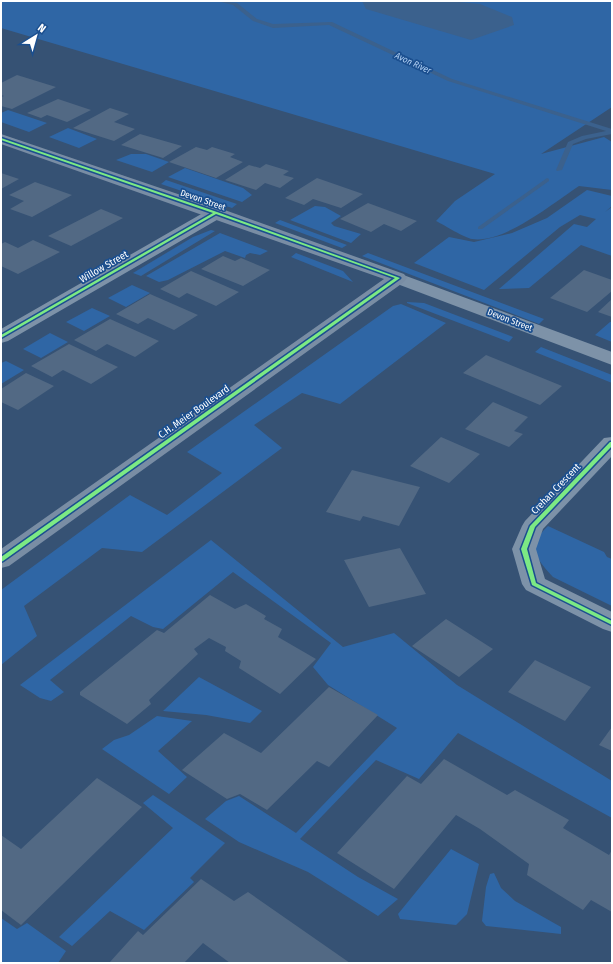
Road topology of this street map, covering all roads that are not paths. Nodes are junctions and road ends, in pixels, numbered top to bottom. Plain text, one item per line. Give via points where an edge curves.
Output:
1 (1, 139) edge
2 (216, 213) junction
3 (398, 278) junction
4 (1, 337) edge
5 (612, 359) edge
6 (612, 443) edge
7 (1, 560) edge
8 (612, 623) edge

1 - 2 street, Devon Street
2 - 3 street, Devon Street
2 - 4 street, Willow Street
3 - 5 street, Devon Street
3 - 7 street, C.H. Meier Boulevard
6 - 8 street, Crehan Crescent via 533,526 524,549 534,584

